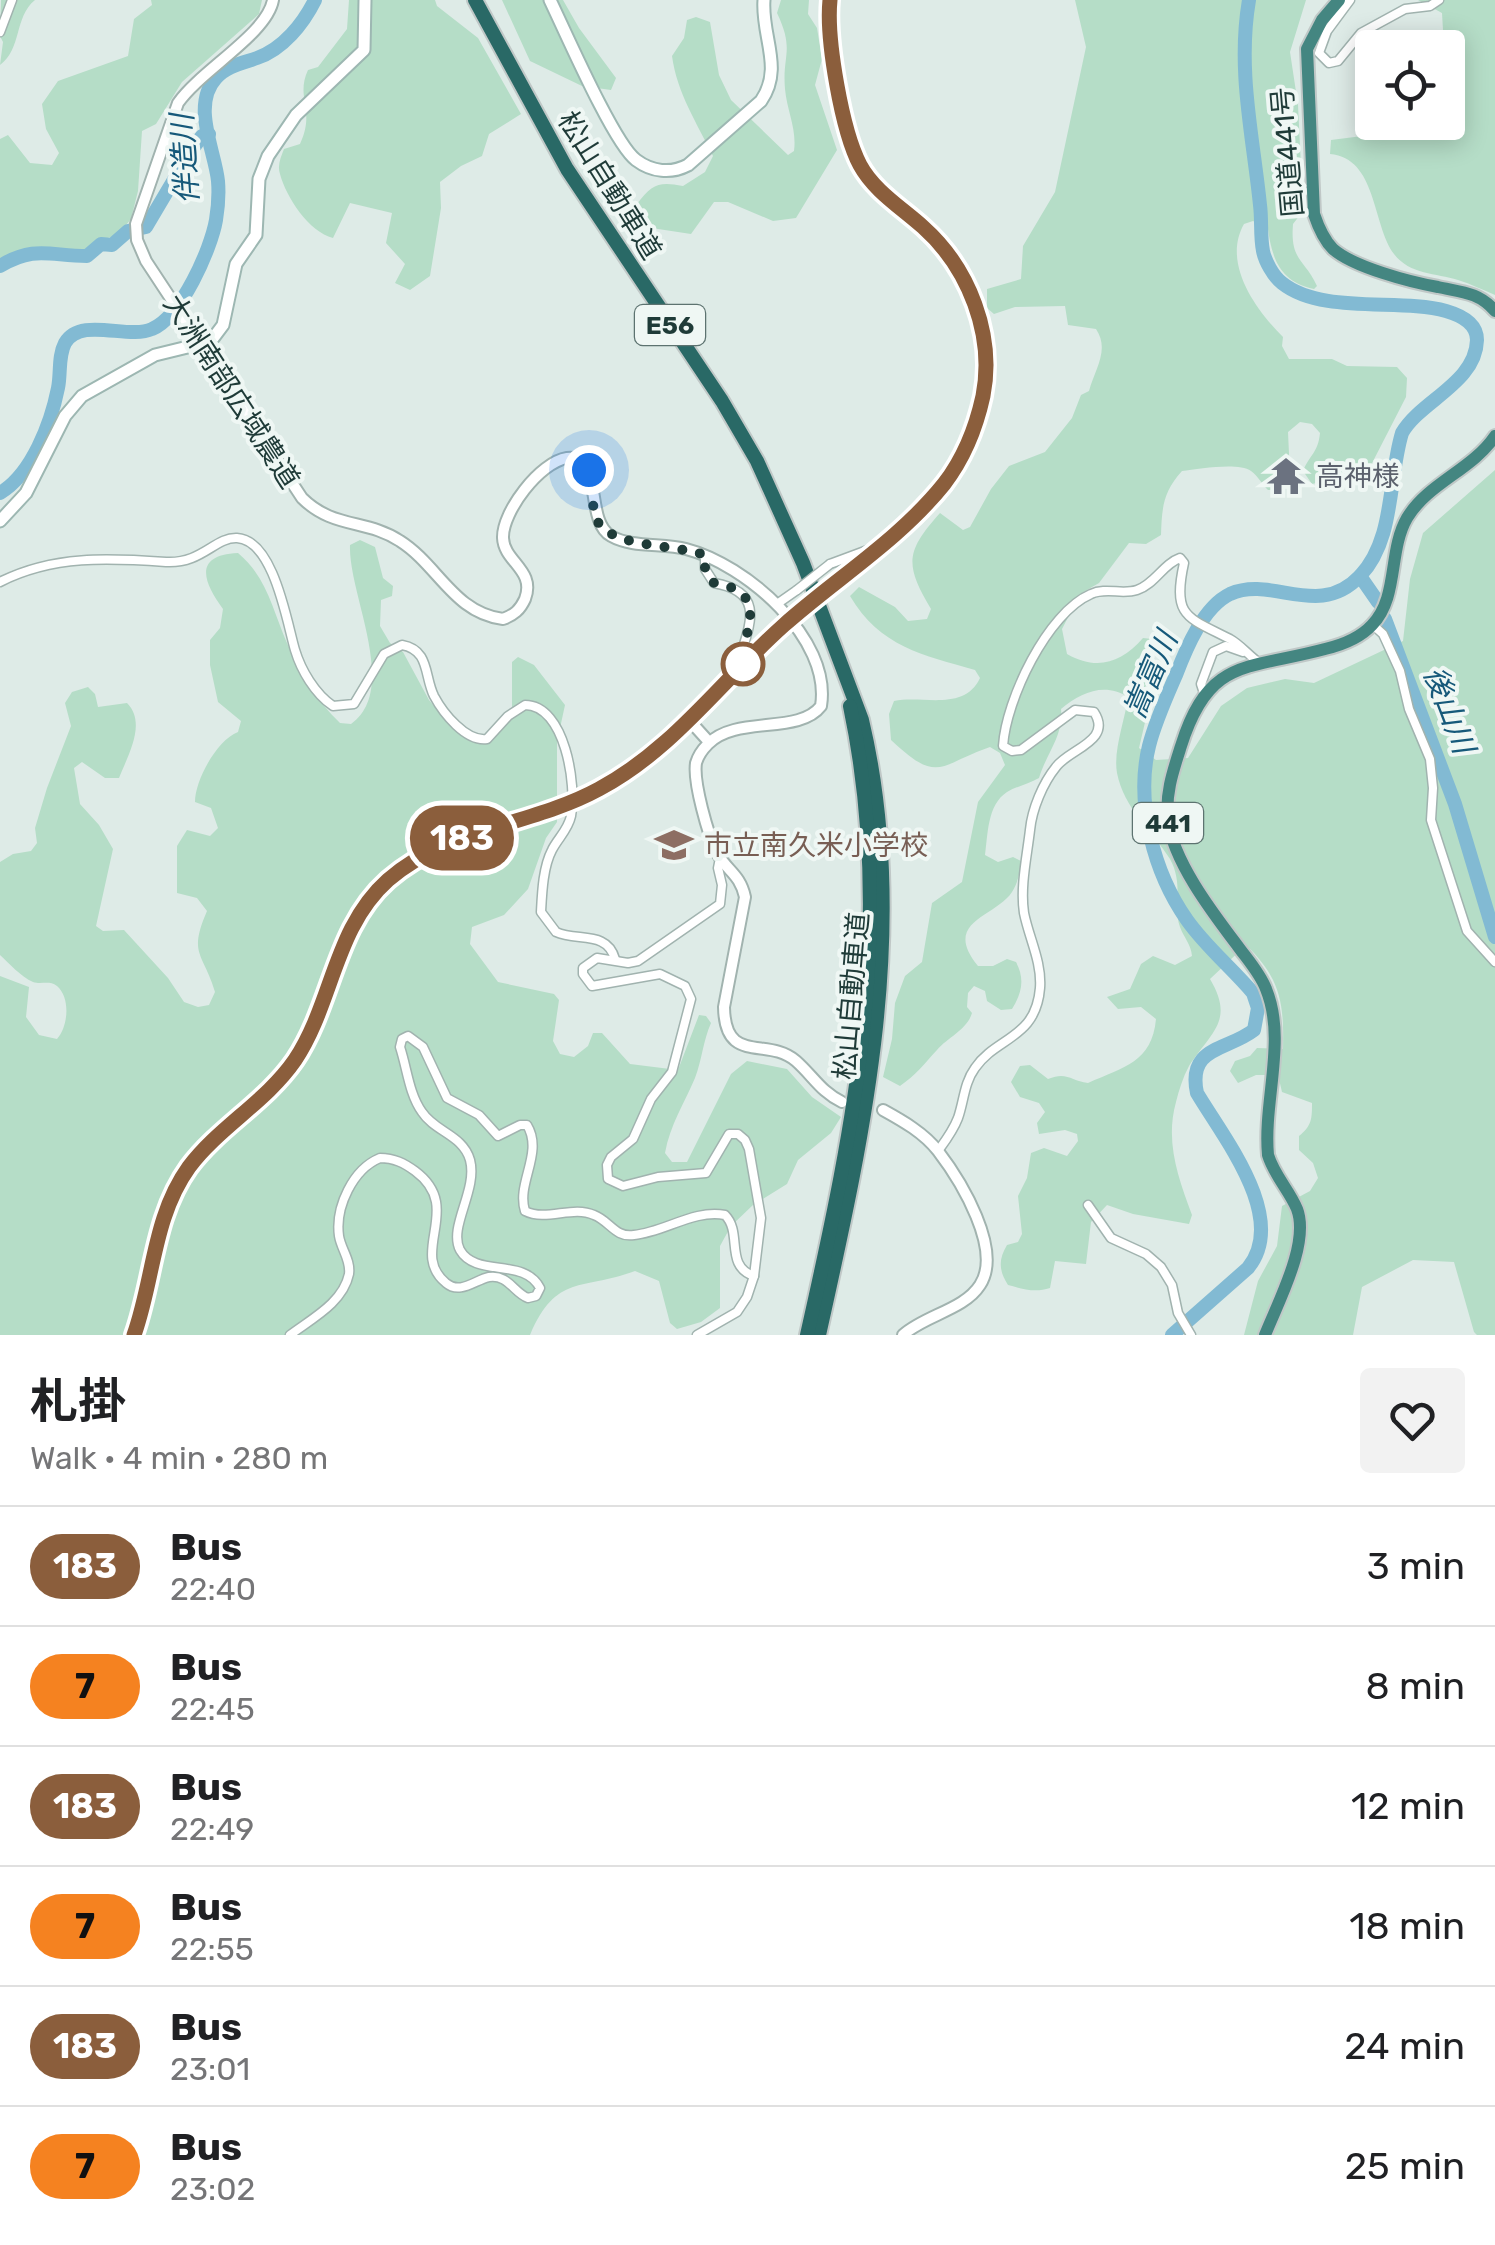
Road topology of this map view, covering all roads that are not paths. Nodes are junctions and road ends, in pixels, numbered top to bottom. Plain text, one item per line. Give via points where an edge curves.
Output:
1 (12, 0) edge
2 (274, 0) edge
3 (365, 0) edge
4 (475, 0) edge
5 (550, 0) edge
6 (764, 0) edge
7 (830, 0) edge
8 (1340, 0) edge
9 (1350, 0) edge
10 (1439, 0) edge
11 (0, 32) edge
12 (1495, 311) edge
13 (200, 344) junction
14 (1495, 436) edge
15 (0, 521) edge
16 (879, 548) junction
17 (705, 555) junction
18 (0, 582) edge
19 (777, 604) junction
20 (1373, 625) junction
21 (1247, 653) junction
22 (840, 661) junction
23 (1261, 664) junction
24 (736, 671) junction
25 (1204, 693) junction
26 (690, 721) junction
27 (710, 742) junction
28 (720, 858) junction
29 (616, 959) junction
30 (1495, 962) edge
31 (842, 1102) dead end
32 (883, 1110) dead end
33 (938, 1151) junction
34 (1088, 1205) dead end
35 (754, 1276) junction
36 (134, 1335) edge
37 (290, 1335) edge
38 (697, 1335) edge
39 (807, 1335) edge
40 (820, 1335) edge
41 (903, 1335) edge
42 (1191, 1335) edge
43 (1266, 1335) edge

1 - 11 street
2 - 13 street, 大洲南部広域農道 via 263,23 178,103 136,224 146,261
3 - 13 main road via 364,50 296,115 268,156 258,180 256,236 236,264 222,325
4 - 22 highway, 松山自動車道 / E56 via 567,169 757,461
5 - 6 main road via 625,150 648,167 676,171 769,89 773,68
7 - 16 highway via 842,104 860,166 951,257 981,324 985,360 984,391 964,453 921,512
8 - 12 highway, 国道441号 via 1312,34 1305,66 1320,232 1347,258 1478,296
9 - 10 street via 1322,40 1319,54 1328,62 1338,61 1361,33
13 - 15 main road via 156,355 82,396 26,493
13 - 17 street, 大洲南部広域農道 via 312,509 404,543 478,613 504,619 519,610 527,580 503,541 505,526 542,470 568,458 589,470 596,517 606,534
14 - 20 highway via 1406,520
16 - 19 street, bridge via 830,564
16 - 24 highway, bridge
17 - 19 street, 大洲南部広域農道
17 - 24 street via 714,583 741,590 748,599
18 - 29 street via 92,558 185,563 226,540 245,540 280,588 305,673 332,706 354,704 384,654 402,645 416,650 434,697 475,739 487,739 524,705 543,710 560,735 573,793 567,829 549,856 541,912 556,932 601,940
19 - 27 street, 大洲南部広域農道 via 809,648 822,706 804,719 764,723
20 - 23 highway via 1342,644
20 - 30 street via 1400,671 1430,759 1431,820 1467,931
21 - 23 street
21 - 25 street via 1226,646 1212,652
21 - 33 street via 1184,612 1178,596 1184,563 1176,558 1138,590 1105,590 1072,606 1042,643 1010,710 1005,749 1021,750 1075,710 1094,712 1099,728 1057,765 1033,811 1023,900 1039,968 1035,1008 1014,1038 976,1066 952,1132
22 - 39 highway, 松山自動車道 / E56 via 867,834 872,942 852,1115
22 - 40 highway, 松山自動車道 / E56 via 869,747 884,942 864,1119
23 - 25 highway via 1218,680
24 - 26 highway
25 - 43 highway, 441 via 1170,779 1168,823 1207,906 1271,1001 1268,1154 1295,1205 1301,1236
26 - 27 street
26 - 36 highway, bridge via 634,770 560,808 416,858 366,902 295,1060 214,1139 172,1195
27 - 28 street via 695,766
28 - 29 street via 722,894 715,910 638,962
28 - 31 street via 741,881 745,897 724,1008 729,1034 748,1048 795,1060 824,1094
29 - 35 street via 590,961 583,968 586,981 603,985 660,974 685,986 691,999 672,1072 650,1099 633,1138 607,1165 608,1179 623,1186 706,1172 729,1134 738,1134 749,1149 761,1218
32 - 33 street
33 - 41 street via 986,1238 988,1263 972,1295
34 - 42 street via 1111,1238 1161,1267
35 - 37 street via 736,1261 733,1223 725,1214 622,1236 588,1213 525,1212 521,1198 533,1141 528,1125 498,1136 479,1115 454,1105 423,1048 408,1036 400,1047 414,1099 469,1156 472,1182 458,1226 460,1250 479,1264 526,1274 540,1288 528,1298 504,1278 457,1288 446,1283 432,1250 438,1197 409,1167 380,1158 357,1176 342,1204 339,1238 349,1274 344,1284 330,1306
35 - 38 street via 737,1312

